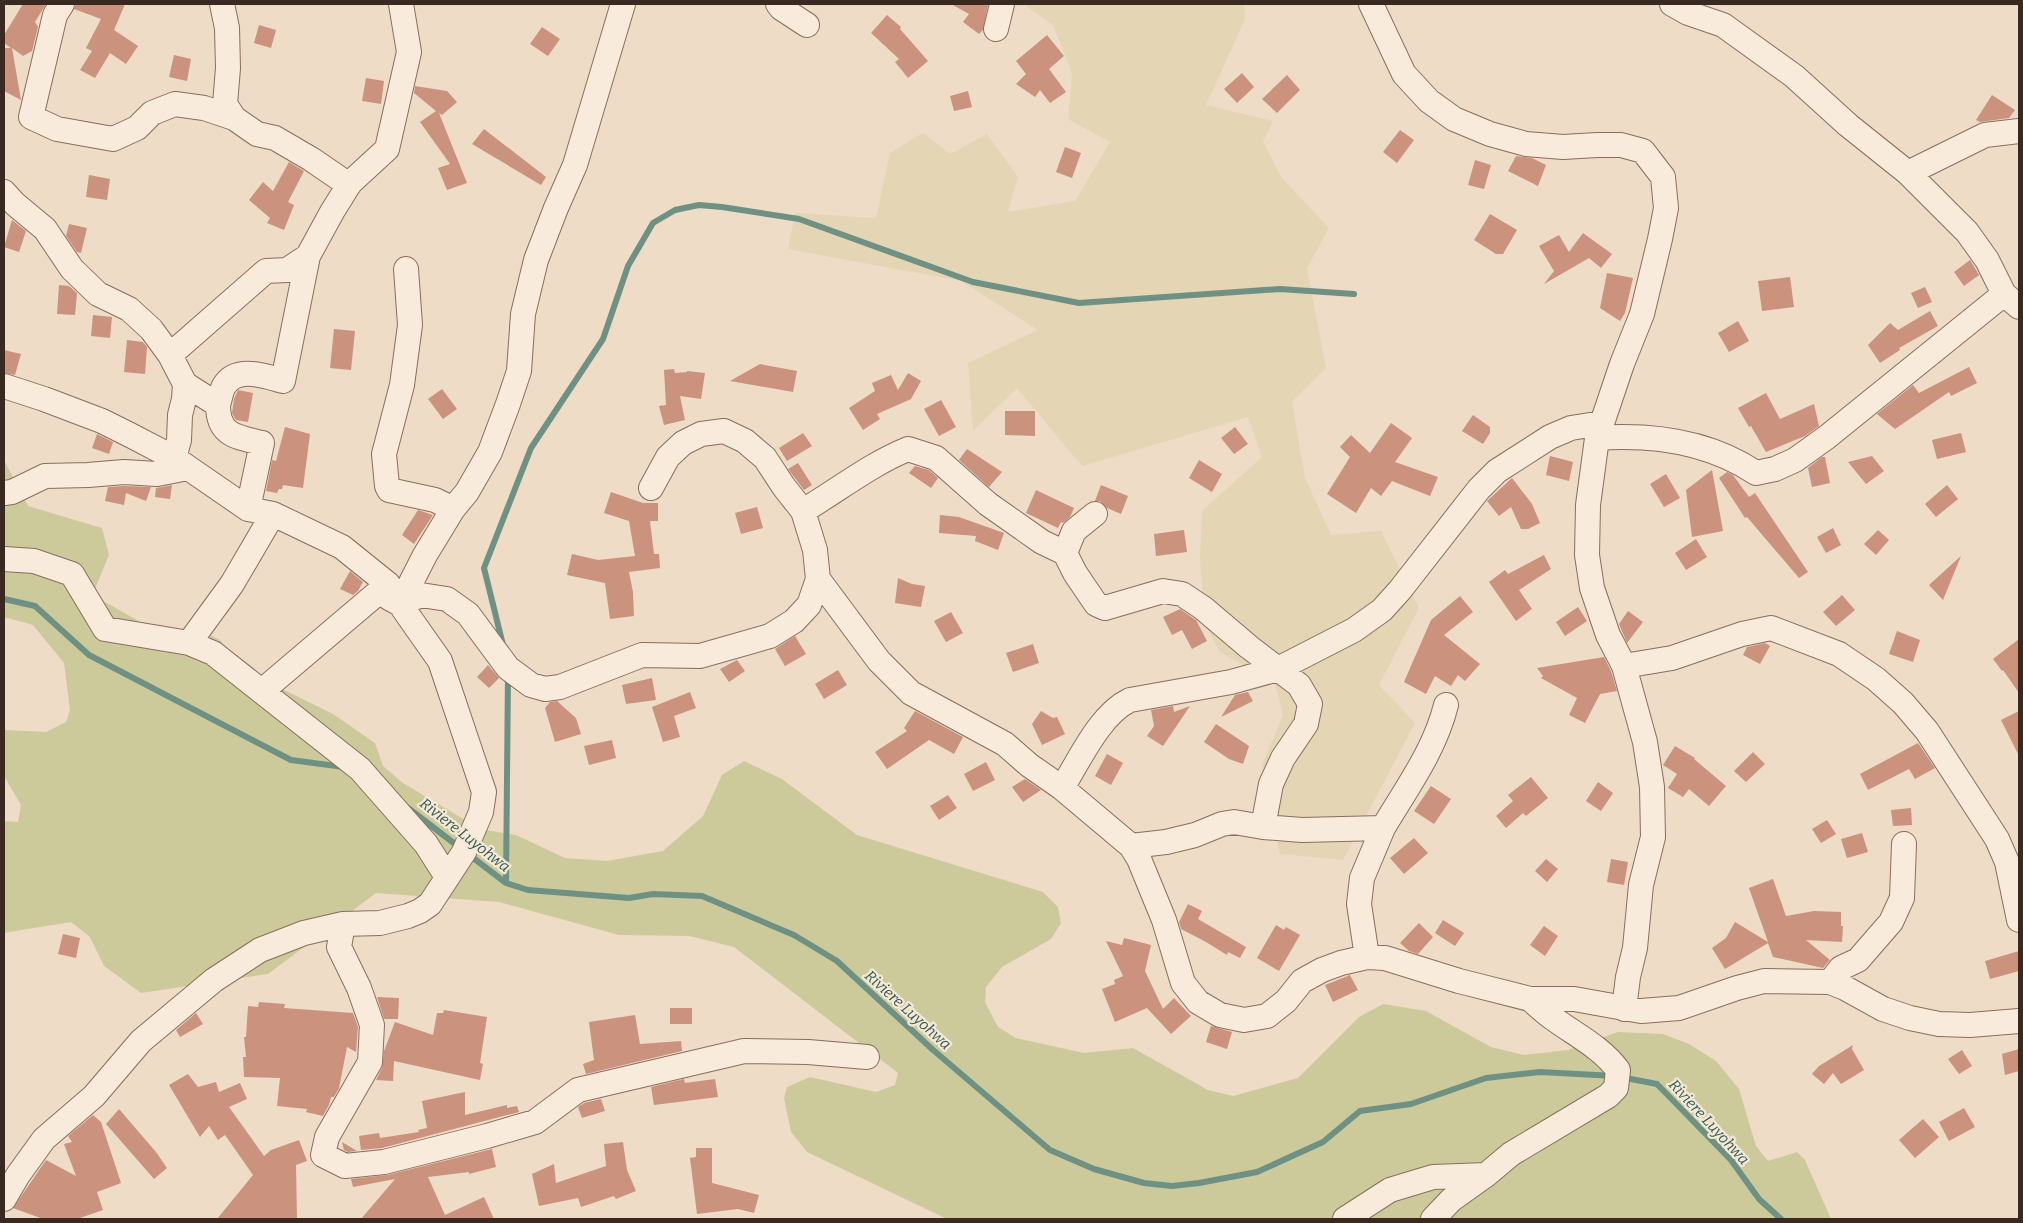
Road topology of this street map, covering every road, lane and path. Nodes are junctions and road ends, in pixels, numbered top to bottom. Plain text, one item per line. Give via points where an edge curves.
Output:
1 (62, 4) edge
2 (222, 4) edge
3 (401, 4) edge
4 (624, 4) edge
5 (778, 4) edge
6 (1002, 4) edge
7 (1371, 4) edge
8 (1672, 4) edge
9 (807, 24) dead end
10 (996, 29) dead end
11 (234, 118) junction
12 (2019, 131) edge
13 (1908, 173) junction
14 (349, 185) junction
15 (4, 192) edge
16 (308, 256) junction
17 (406, 269) dead end
18 (2012, 301) edge
19 (170, 355) junction
20 (185, 384) junction
21 (4, 386) edge
22 (218, 405) junction
23 (1599, 431) junction
24 (181, 463) junction
25 (651, 488) dead end
26 (4, 493) edge
27 (453, 509) junction
28 (248, 510) junction
29 (803, 511) junction
30 (273, 514) junction
31 (1095, 514) dead end
32 (1065, 553) junction
33 (4, 560) edge
34 (818, 579) junction
35 (394, 594) junction
36 (189, 643) junction
37 (1624, 666) junction
38 (1278, 668) junction
39 (262, 691) junction
40 (1446, 705) dead end
41 (1062, 788) junction
42 (1263, 827) junction
43 (1383, 828) junction
44 (1904, 844) dead end
45 (1131, 846) junction
46 (447, 877) junction
47 (2019, 920) edge
48 (343, 924) junction
49 (1367, 957) junction
50 (1830, 982) junction
51 (1530, 999) junction
52 (1624, 1009) junction
53 (2019, 1021) edge
54 (867, 1058) dead end
55 (1486, 1175) junction
56 (4, 1199) edge
57 (1345, 1219) edge
58 (1433, 1219) edge

1 - 11 street via 55,15 32,117 57,129 113,139 136,128 152,113 175,104 204,108
2 - 11 street via 228,44 225,104
3 - 14 street via 409,52 387,149
4 - 27 street via 575,165 536,260 523,314 519,371 508,404 490,452
5 - 9 street
6 - 10 street
7 - 23 street via 1404,74 1429,101 1454,119 1526,144 1621,146 1643,151 1662,177 1666,208 1642,314
8 - 13 street via 1723,25 1794,76
11 - 14 street via 257,134 275,138
12 - 13 street via 1985,134
13 - 18 street via 1967,232
14 - 16 street
15 - 19 street via 45,228 72,269 98,294 129,310 151,329
16 - 19 street via 287,270 266,272
16 - 22 street via 283,381 253,373 236,376 224,385
17 - 27 street via 410,325 402,385 384,454 387,486 389,490 435,500
18 - 23 street via 1795,460 1775,469 1756,473 1739,461 1678,440
19 - 20 street
20 - 22 street
20 - 24 street via 180,415
21 - 24 street via 102,421
22 - 28 street via 218,418 223,428 236,436 262,443
23 - 37 street via 1588,505 1587,555 1592,588 1608,636
23 - 38 street via 1571,428 1550,437 1497,471 1478,489 1433,550 1382,610 1354,630
24 - 26 street via 156,474 124,472 45,476
24 - 28 street
25 - 29 street via 668,457 683,443 701,434 724,431 745,440 765,458
27 - 35 street via 425,555
28 - 30 street
29 - 32 street via 884,459 908,449 936,458 988,504 1042,542
29 - 34 street via 815,550
30 - 35 street via 342,547
30 - 36 street via 232,584
31 - 32 street via 1074,531
32 - 38 street via 1096,604 1105,608 1163,591 1182,594
33 - 36 street via 34,561 72,574 106,629
34 - 35 street via 809,605 794,621 770,636 700,656 642,655 545,690 531,685 508,668 468,614 447,598
34 - 41 street via 879,661 911,693 1005,744
35 - 39 street
35 - 46 street via 440,661 484,792 481,812 468,844
36 - 39 street via 213,653
37 - 47 street via 1672,658 1742,634 1771,628 1839,654 1876,679 1927,731 1997,839 2007,862
37 - 52 street via 1645,742 1652,787 1653,837 1641,886 1635,948
38 - 41 street via 1230,682 1118,705 1098,728
38 - 42 street via 1299,685 1310,704 1306,724 1283,758 1271,784
39 - 46 street via 360,769 426,844
40 - 43 street via 1441,725 1427,753
41 - 45 street
42 - 43 street via 1302,830
42 - 45 street via 1234,822 1195,836
43 - 49 street via 1362,878 1359,904
44 - 50 street via 1902,898 1891,922 1858,960 1841,968
45 - 49 street via 1164,920 1183,983 1198,1002 1220,1015 1244,1020 1267,1016 1286,1001 1302,981 1322,970
46 - 48 street via 430,904 420,911 380,922
48 - 54 street via 339,947 359,988 372,1026 370,1062 327,1137 323,1155 345,1166 384,1162 487,1136 535,1122 578,1090 744,1050
48 - 56 street via 304,933 260,950 172,1013 141,1040 94,1096 44,1139
49 - 51 street via 1385,958
50 - 52 street via 1764,981 1679,1008
50 - 53 street via 1883,1009 1939,1024
51 - 52 street via 1574,999
51 - 55 street via 1602,1053 1617,1079 1608,1096 1510,1154
55 - 57 street via 1432,1177 1390,1190
55 - 58 street via 1451,1200

